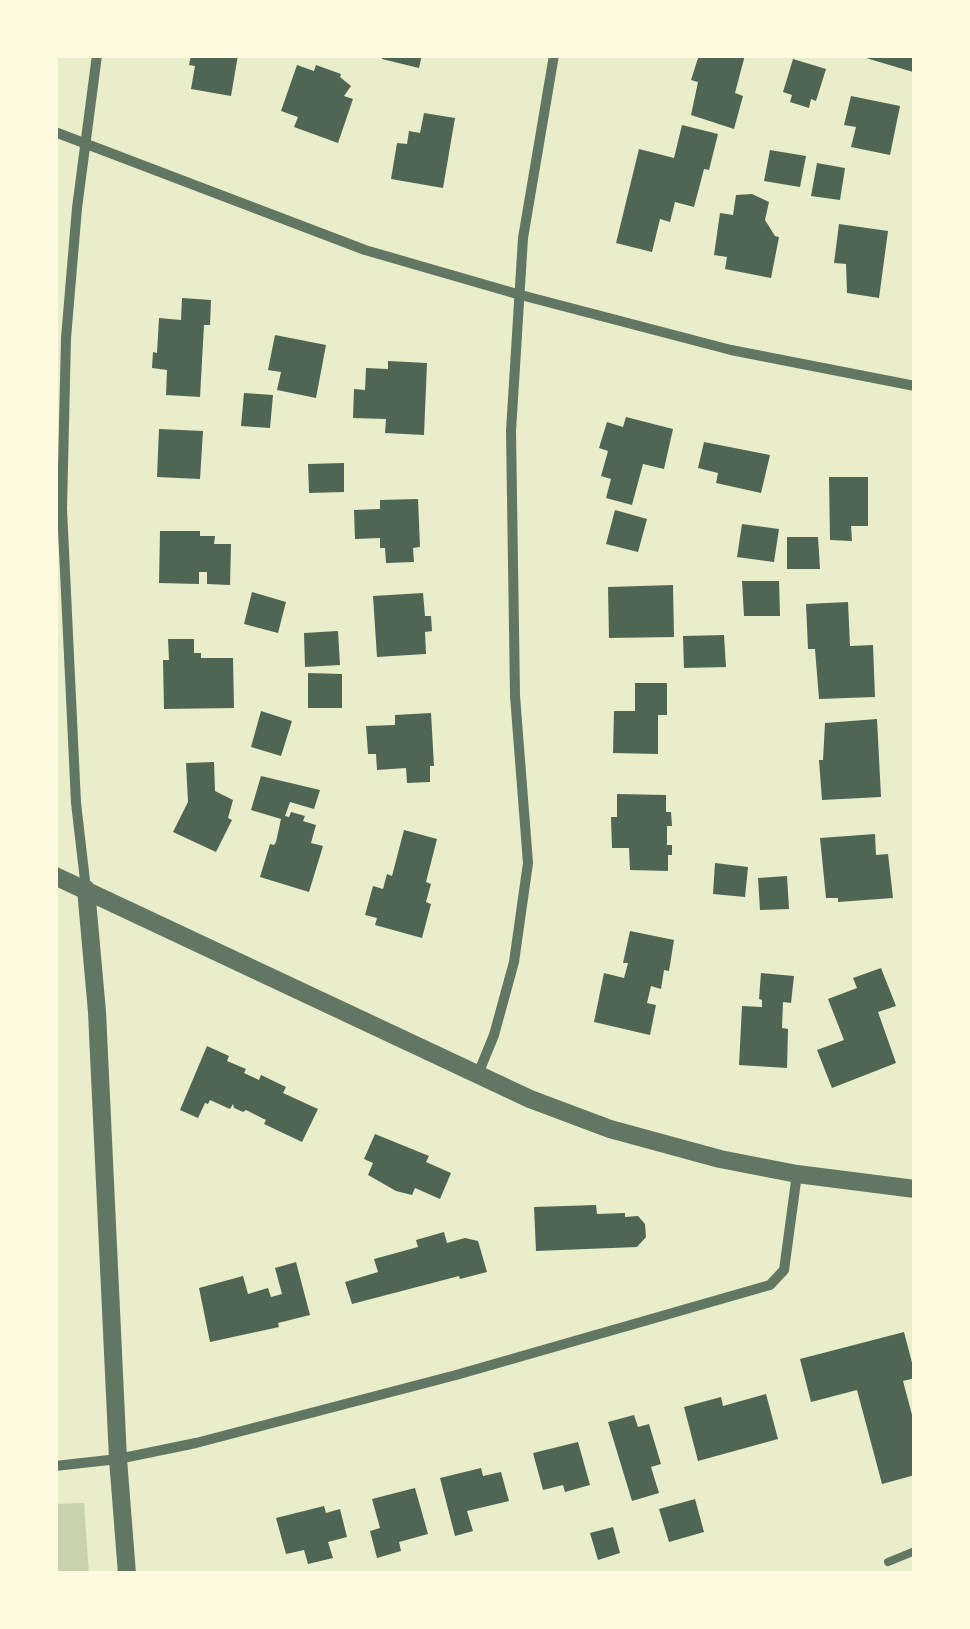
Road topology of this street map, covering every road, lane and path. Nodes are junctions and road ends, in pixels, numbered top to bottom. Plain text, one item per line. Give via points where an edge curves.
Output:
1 (97, 55) edge
2 (554, 55) edge
3 (55, 132) edge
4 (84, 144) junction
5 (517, 294) junction
6 (915, 386) edge
7 (55, 876) edge
8 (86, 889) junction
9 (478, 1074) junction
10 (797, 1174) junction
11 (915, 1189) edge
12 (118, 1460) junction
13 (55, 1466) edge
14 (915, 1551) edge
15 (888, 1562) dead end
16 (127, 1574) edge

1 - 4 street
2 - 5 street
3 - 4 street
4 - 5 street via 365,250
4 - 8 street via 66,338 62,509
5 - 6 street via 731,350
5 - 9 street via 510,537 528,863 514,962
7 - 8 street
8 - 9 street
8 - 12 street
9 - 10 street via 610,1129
10 - 11 street
10 - 12 street via 784,1270 770,1285 456,1375
12 - 13 street
12 - 16 street
14 - 15 lane

